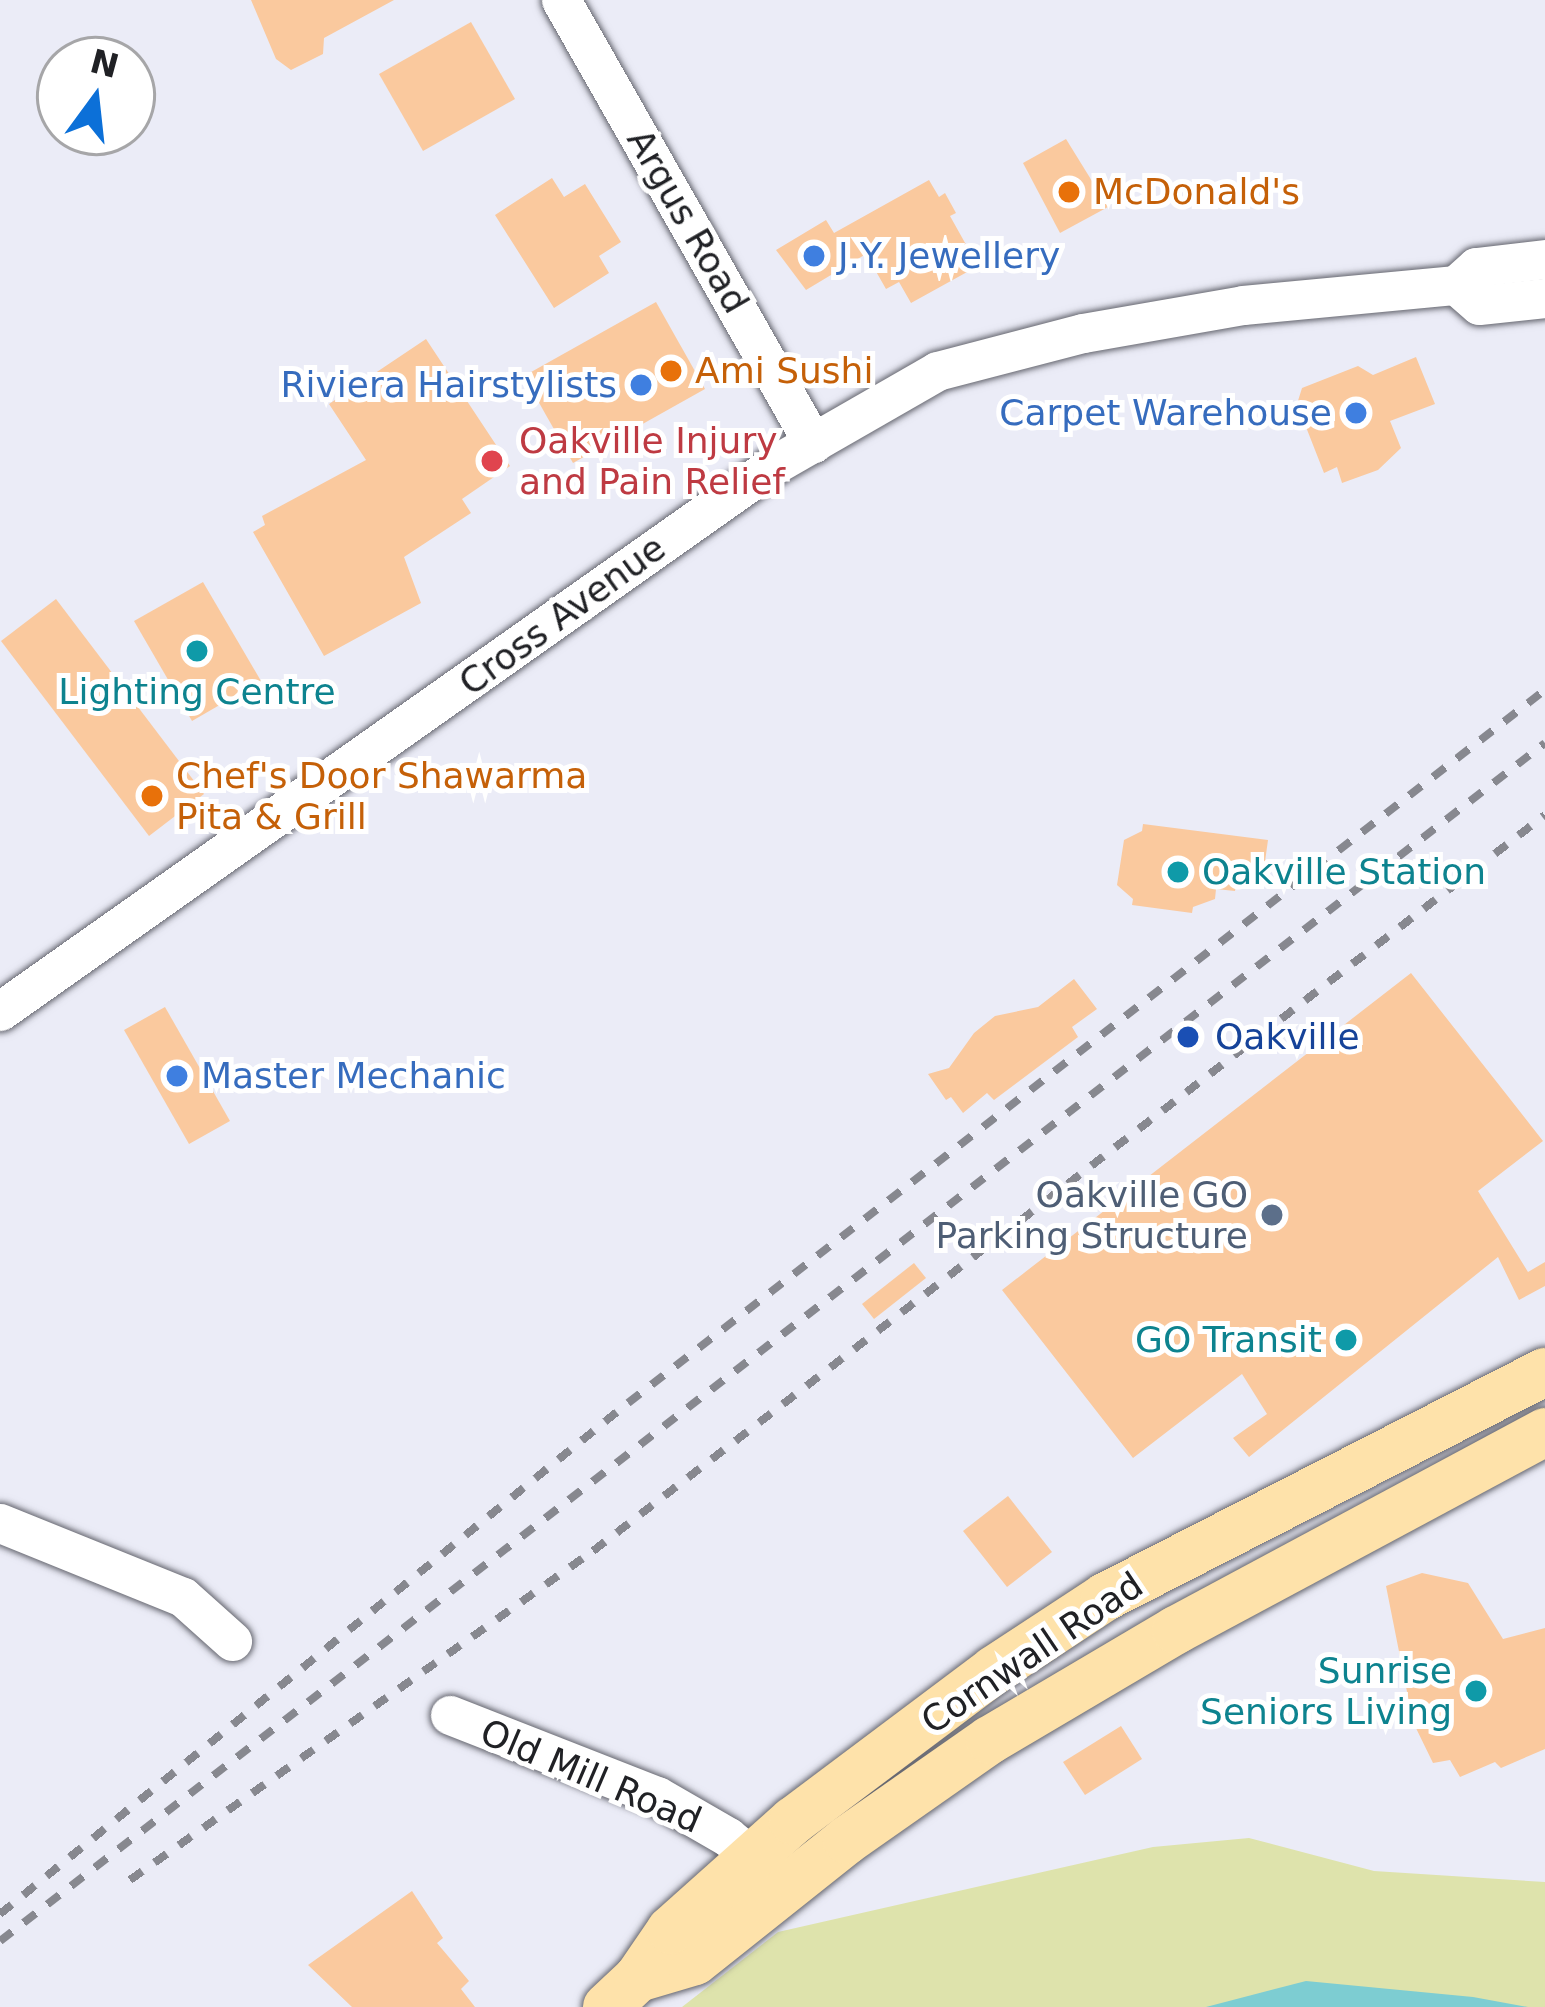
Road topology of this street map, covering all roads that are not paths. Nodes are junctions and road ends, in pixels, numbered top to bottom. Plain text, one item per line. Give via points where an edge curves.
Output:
1 (562, 0) edge
2 (1545, 259) edge
3 (1456, 285) junction
4 (1545, 298) edge
5 (813, 443) junction
6 (0, 1011) edge
7 (1545, 1372) edge
8 (1545, 1432) edge
9 (0, 1522) edge
10 (1136, 1581) junction
11 (1176, 1630) junction
12 (232, 1641) dead end
13 (450, 1715) dead end
14 (770, 1872) junction
15 (622, 1992) edge

1 - 5 street, Argus Road
2 - 3 street, Cross Avenue via 1476,267
3 - 4 street, Cross Avenue via 1479,305
3 - 5 street, Cross Avenue via 1243,305 1084,333 937,370
5 - 6 street, Cross Avenue
7 - 10 main road, Cornwall Road
8 - 11 main road, Cornwall Road
9 - 12 street via 183,1598
10 - 11 main road
10 - 14 main road, Cornwall Road via 994,1670
11 - 14 main road, Cornwall Road
13 - 14 street, Old Mill Road via 657,1796
14 - 15 main road, Cornwall Road via 695,1961

